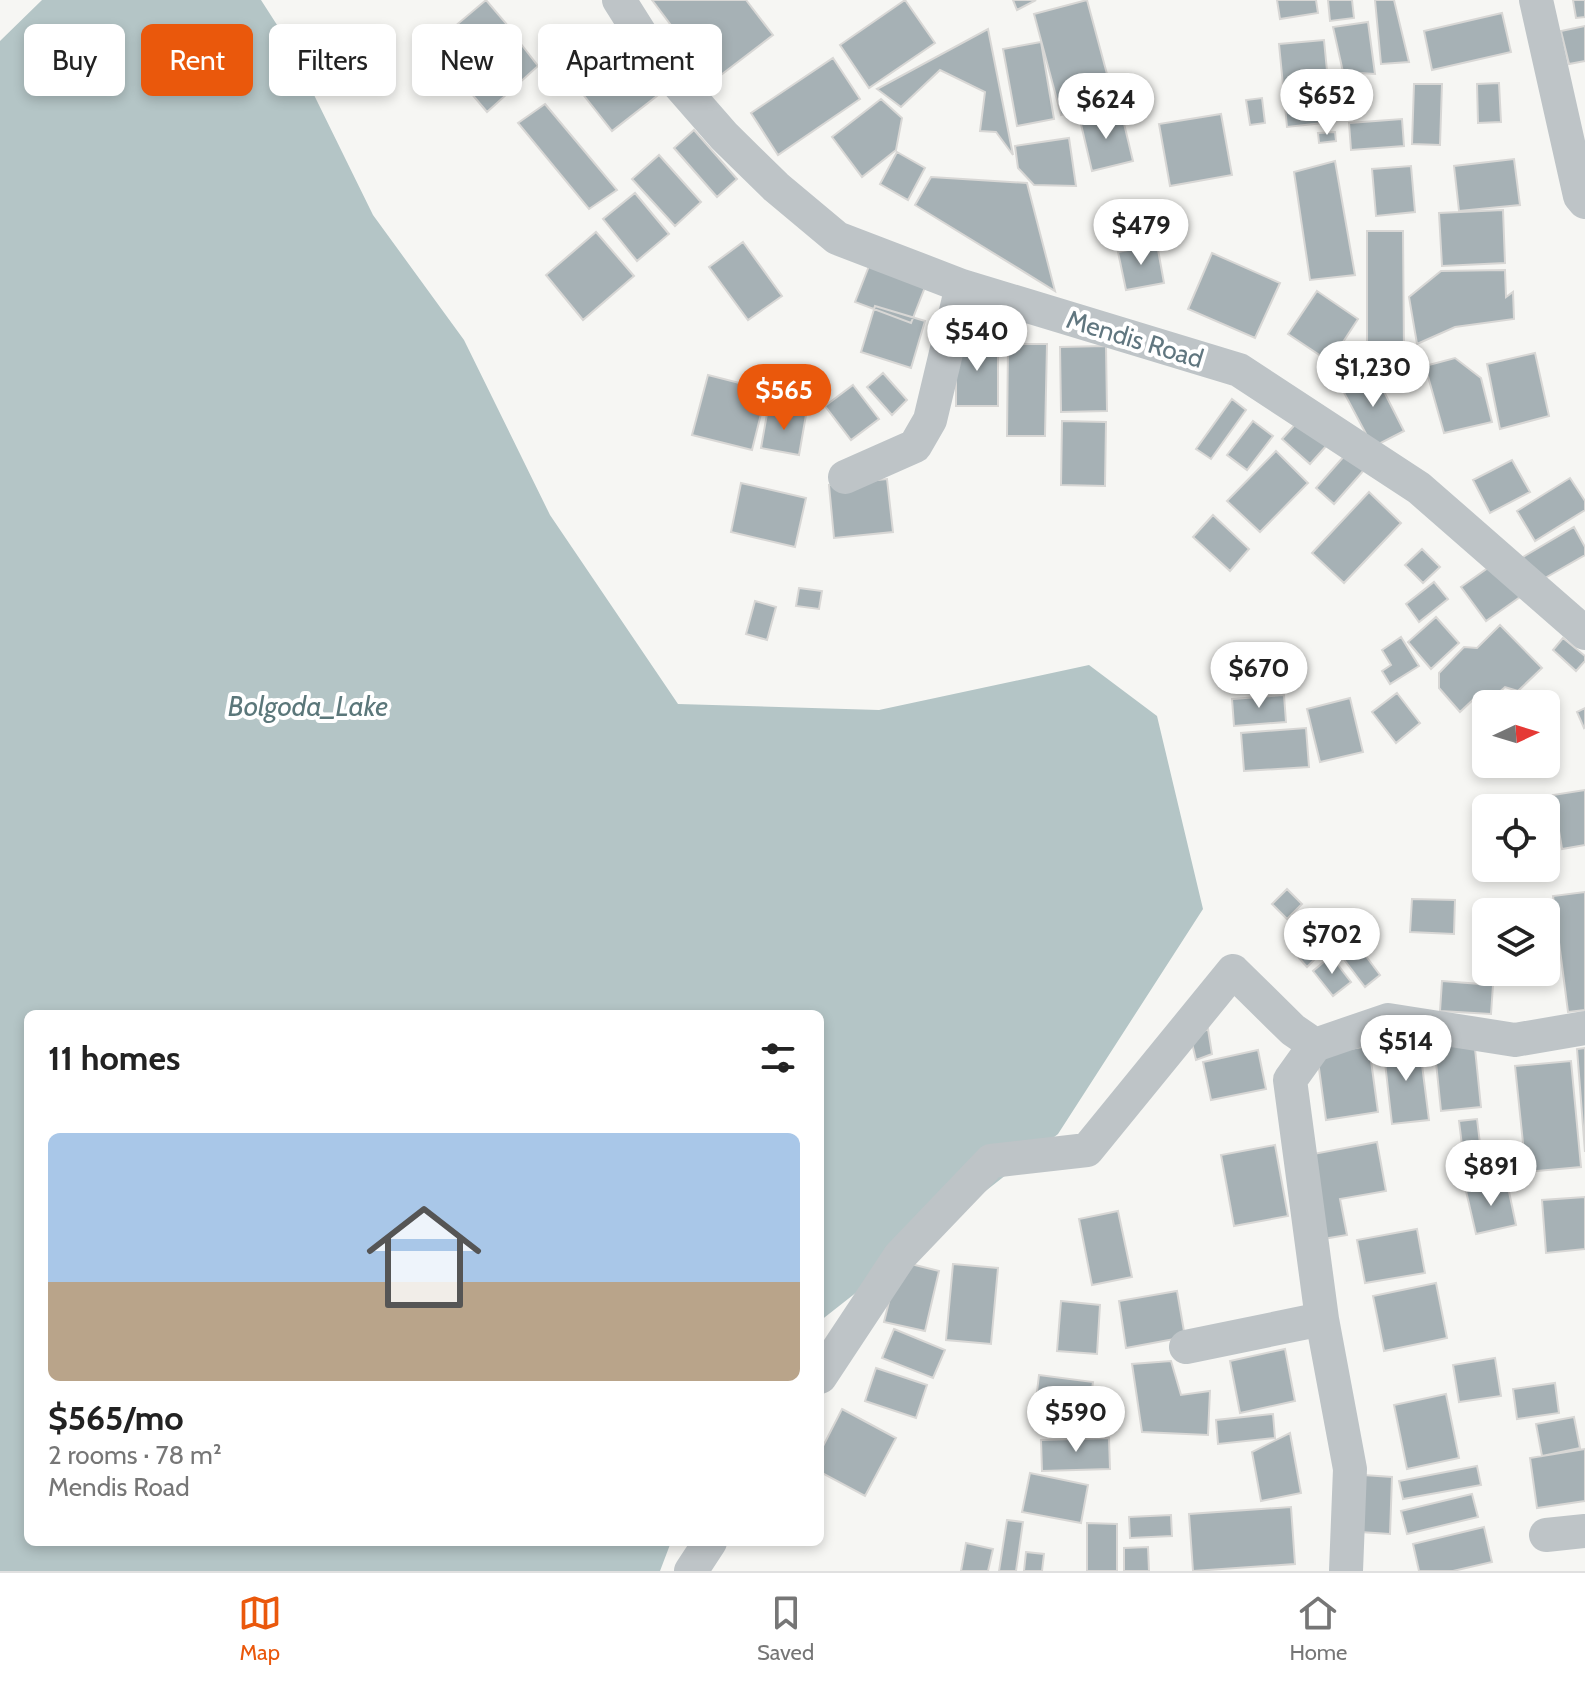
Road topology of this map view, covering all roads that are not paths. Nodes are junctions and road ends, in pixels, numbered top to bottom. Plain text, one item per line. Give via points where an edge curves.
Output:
1 (619, 0) edge
2 (1536, 0) edge
3 (1582, 199) edge
4 (962, 286) junction
5 (845, 477) dead end
6 (1585, 633) edge
7 (1585, 1028) edge
8 (1315, 1045) junction
9 (1322, 1319) junction
10 (1186, 1347) dead end
11 (824, 1371) edge
12 (1585, 1531) edge
13 (1546, 1535) dead end
14 (707, 1546) edge
15 (691, 1571) edge
16 (1346, 1571) edge

1 - 4 street, Mendis Road via 655,57 724,136 824,228 837,238
2 - 3 street
4 - 5 street via 930,420 915,446
4 - 6 street, Mendis Road via 1239,370 1419,488
7 - 8 street via 1515,1040 1388,1020
8 - 9 street via 1290,1080
8 - 11 street via 1233,971 1087,1150 991,1161 900,1256
9 - 10 street
9 - 16 street via 1350,1469
12 - 13 street
14 - 15 street

